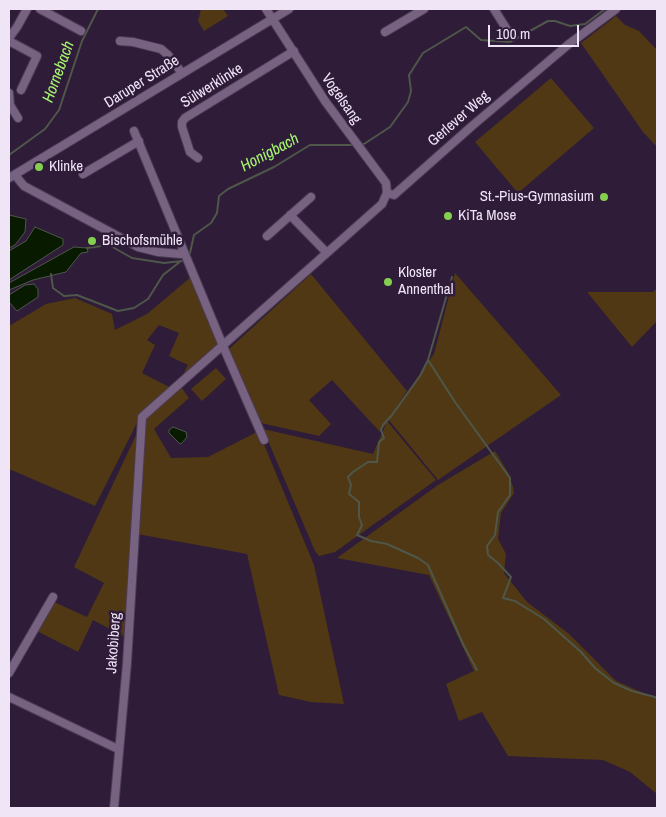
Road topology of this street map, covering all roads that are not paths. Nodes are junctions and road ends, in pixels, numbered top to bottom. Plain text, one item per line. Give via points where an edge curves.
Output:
1 (27, 9) edge
2 (40, 9) edge
3 (266, 9) edge
4 (289, 9) edge
5 (424, 9) edge
6 (494, 9) edge
7 (616, 9) edge
8 (272, 19) junction
9 (81, 31) dead end
10 (385, 32) dead end
11 (509, 33) dead end
12 (9, 40) edge
13 (120, 41) dead end
14 (294, 52) junction
15 (182, 74) junction
16 (22, 90) dead end
17 (9, 93) edge
18 (13, 116) edge
19 (134, 131) dead end
20 (138, 141) junction
21 (198, 158) dead end
22 (83, 174) dead end
23 (12, 176) edge
24 (387, 193) junction
25 (311, 197) dead end
26 (290, 216) junction
27 (267, 236) dead end
28 (327, 253) junction
29 (185, 257) junction
30 (222, 346) junction
31 (142, 417) joint
32 (264, 440) dead end
33 (53, 597) dead end
34 (9, 673) edge
35 (9, 698) edge
36 (118, 749) junction
37 (114, 808) edge

1 - 12 street
2 - 9 street
3 - 8 street, Vogelsang
4 - 8 street, Daruper Straße
5 - 10 street
6 - 11 street
7 - 24 street, Gerlever Weg via 554,56 394,195
8 - 14 street, Vogelsang
8 - 15 street, Daruper Straße
12 - 16 street via 38,56
13 - 15 street via 161,49
14 - 21 street, Sülwerklinke via 185,118 182,127 190,152
14 - 24 street, Vogelsang via 324,101 386,183
15 - 23 street, Daruper Straße
17 - 18 street
19 - 20 street
20 - 22 street
20 - 29 street
23 - 29 street via 24,186 138,247
24 - 28 street, Gerlever Weg via 382,204
25 - 26 street
26 - 27 street
26 - 28 street
28 - 30 street, Gerlever Weg
29 - 30 street
30 - 31 street, Gerlever Weg
30 - 32 street
31 - 36 street, Jakobiberg via 127,663
33 - 34 street
35 - 36 street
36 - 37 street, Jakobiberg

